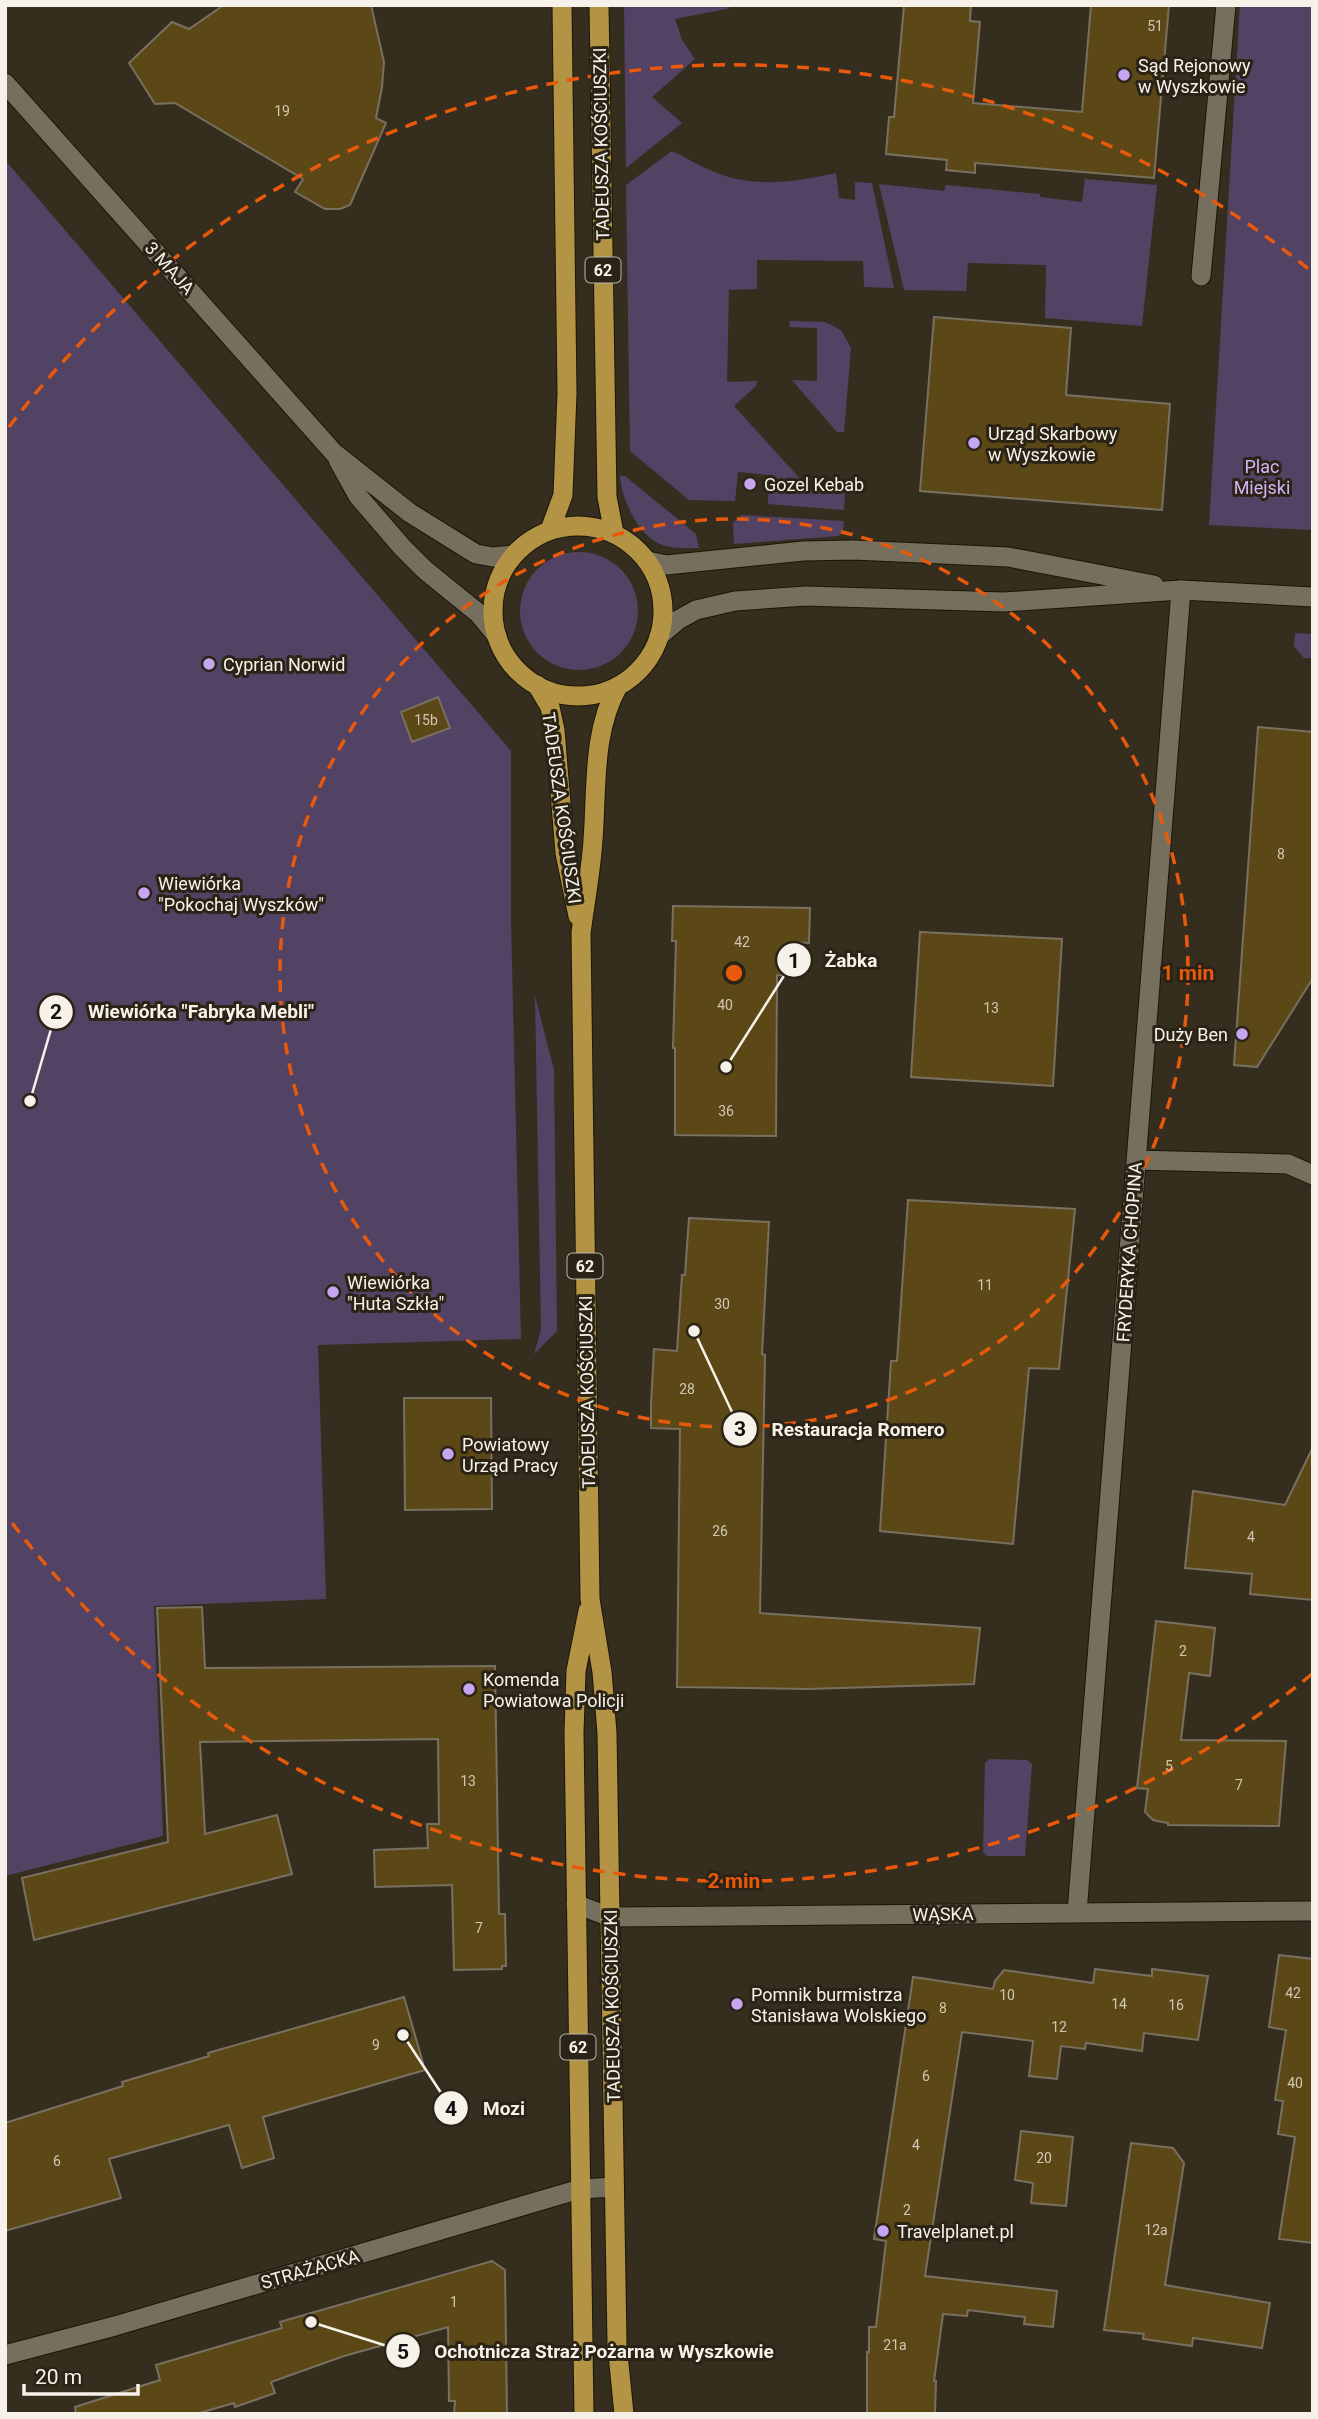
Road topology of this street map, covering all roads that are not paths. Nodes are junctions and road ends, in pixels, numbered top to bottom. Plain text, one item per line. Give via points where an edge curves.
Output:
1 (562, 5) edge
2 (599, 5) edge
3 (1226, 5) edge
4 (5, 83) edge
5 (1201, 276) dead end
6 (334, 453) junction
7 (550, 530) junction
8 (614, 533) junction
9 (513, 555) junction
10 (648, 561) junction
11 (1181, 590) junction
12 (1313, 597) edge
13 (497, 636) junction
14 (659, 636) junction
15 (537, 685) junction
16 (618, 686) junction
17 (581, 933) junction
18 (1136, 1160) junction
19 (1313, 1175) edge
20 (590, 1599) junction
21 (576, 1904) junction
22 (1313, 1911) edge
23 (1077, 1913) junction
24 (610, 1917) junction
25 (614, 2187) junction
26 (580, 2189) junction
27 (5, 2355) edge
28 (584, 2414) edge
29 (624, 2414) edge

1 - 7 main road, TADEUSZA KOŚCIUSZKI / 62 via 567,405 563,495
2 - 8 main road, TADEUSZA KOŚCIUSZKI / 62 via 607,497
3 - 5 street
4 - 6 street, 3 MAJA
6 - 9 street, 3 MAJA via 410,513 476,554
6 - 13 street, 3 MAJA via 358,496 402,547 478,613
7 - 8 main road via 593,527
7 - 9 main road
8 - 10 main road
9 - 13 main road via 495,594
10 - 11 street via 666,565 855,550 1008,557
10 - 14 main road via 664,610
11 - 12 street
11 - 14 street via 1004,602 806,596 735,601 696,610
11 - 18 street, FRYDERYKA CHOPINA
13 - 15 main road via 506,656
14 - 16 main road via 651,656
15 - 16 main road via 578,696
15 - 17 main road, TADEUSZA KOŚCIUSZKI / 62 via 550,707 555,730 565,853
16 - 17 main road, TADEUSZA KOŚCIUSZKI / 62 via 601,729
17 - 20 main road, TADEUSZA KOŚCIUSZKI / 62
18 - 19 street via 1288,1164
18 - 23 street, FRYDERYKA CHOPINA
20 - 21 main road, TADEUSZA KOŚCIUSZKI / 62 via 576,1671
20 - 24 main road, TADEUSZA KOŚCIUSZKI / 62 via 607,1733
21 - 24 street, WĄSKA
21 - 26 main road, TADEUSZA KOŚCIUSZKI / 62
22 - 23 street, WĄSKA
23 - 24 street, WĄSKA
24 - 25 main road, TADEUSZA KOŚCIUSZKI / 62
25 - 26 street, STRAŻACKA
25 - 29 main road, TADEUSZA KOŚCIUSZKI / 62 via 617,2344
26 - 27 street, STRAŻACKA
26 - 28 main road, TADEUSZA KOŚCIUSZKI / 62

